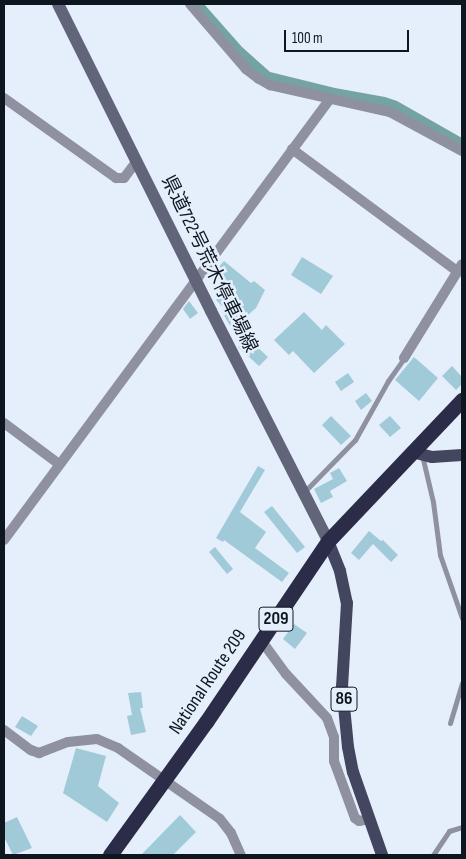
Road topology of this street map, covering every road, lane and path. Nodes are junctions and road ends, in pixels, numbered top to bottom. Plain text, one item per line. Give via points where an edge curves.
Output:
1 (58, 4) edge
2 (190, 4) edge
3 (4, 98) edge
4 (330, 99) junction
5 (292, 150) junction
6 (462, 152) edge
7 (138, 161) junction
8 (460, 268) edge
9 (195, 279) junction
10 (404, 358) joint
11 (462, 400) edge
12 (4, 423) edge
13 (417, 454) junction
14 (462, 455) edge
15 (59, 464) junction
16 (304, 492) junction
17 (4, 540) edge
18 (328, 541) junction
19 (462, 618) edge
20 (261, 640) junction
21 (462, 683) edge
22 (450, 723) dead end
23 (4, 730) edge
24 (164, 781) junction
25 (370, 819) junction
26 (462, 827) edge
27 (110, 855) edge
28 (241, 855) edge
29 (382, 855) edge
30 (433, 855) edge

1 - 7 main road, 県道722号荒木停車場線
2 - 4 street via 246,69 259,79 270,85
3 - 7 street via 116,178 124,178
4 - 5 street
4 - 6 street via 390,112
5 - 8 street
5 - 9 street
7 - 9 main road, 県道722号荒木停車場線
8 - 10 street
9 - 15 street
9 - 16 main road, 県道722号荒木停車場線
10 - 16 lane via 355,440
11 - 13 highway, National Route 209 / 209
12 - 15 street
13 - 14 main road
13 - 18 highway, National Route 209 / 209
13 - 19 lane via 433,502 440,555
15 - 17 street
16 - 18 main road, 県道722号荒木停車場線
18 - 20 highway, National Route 209 / 209
18 - 25 main road, 86 via 347,603 342,686 348,747 353,772
20 - 24 highway, National Route 209 / 209
20 - 25 street via 286,674 327,718 334,737 334,761 355,818 359,821
21 - 22 lane
23 - 24 street via 39,753 68,742 96,739 118,748
24 - 27 highway, National Route 209 / 209
24 - 28 street via 220,819
25 - 29 main road, 86
26 - 30 lane via 449,831

